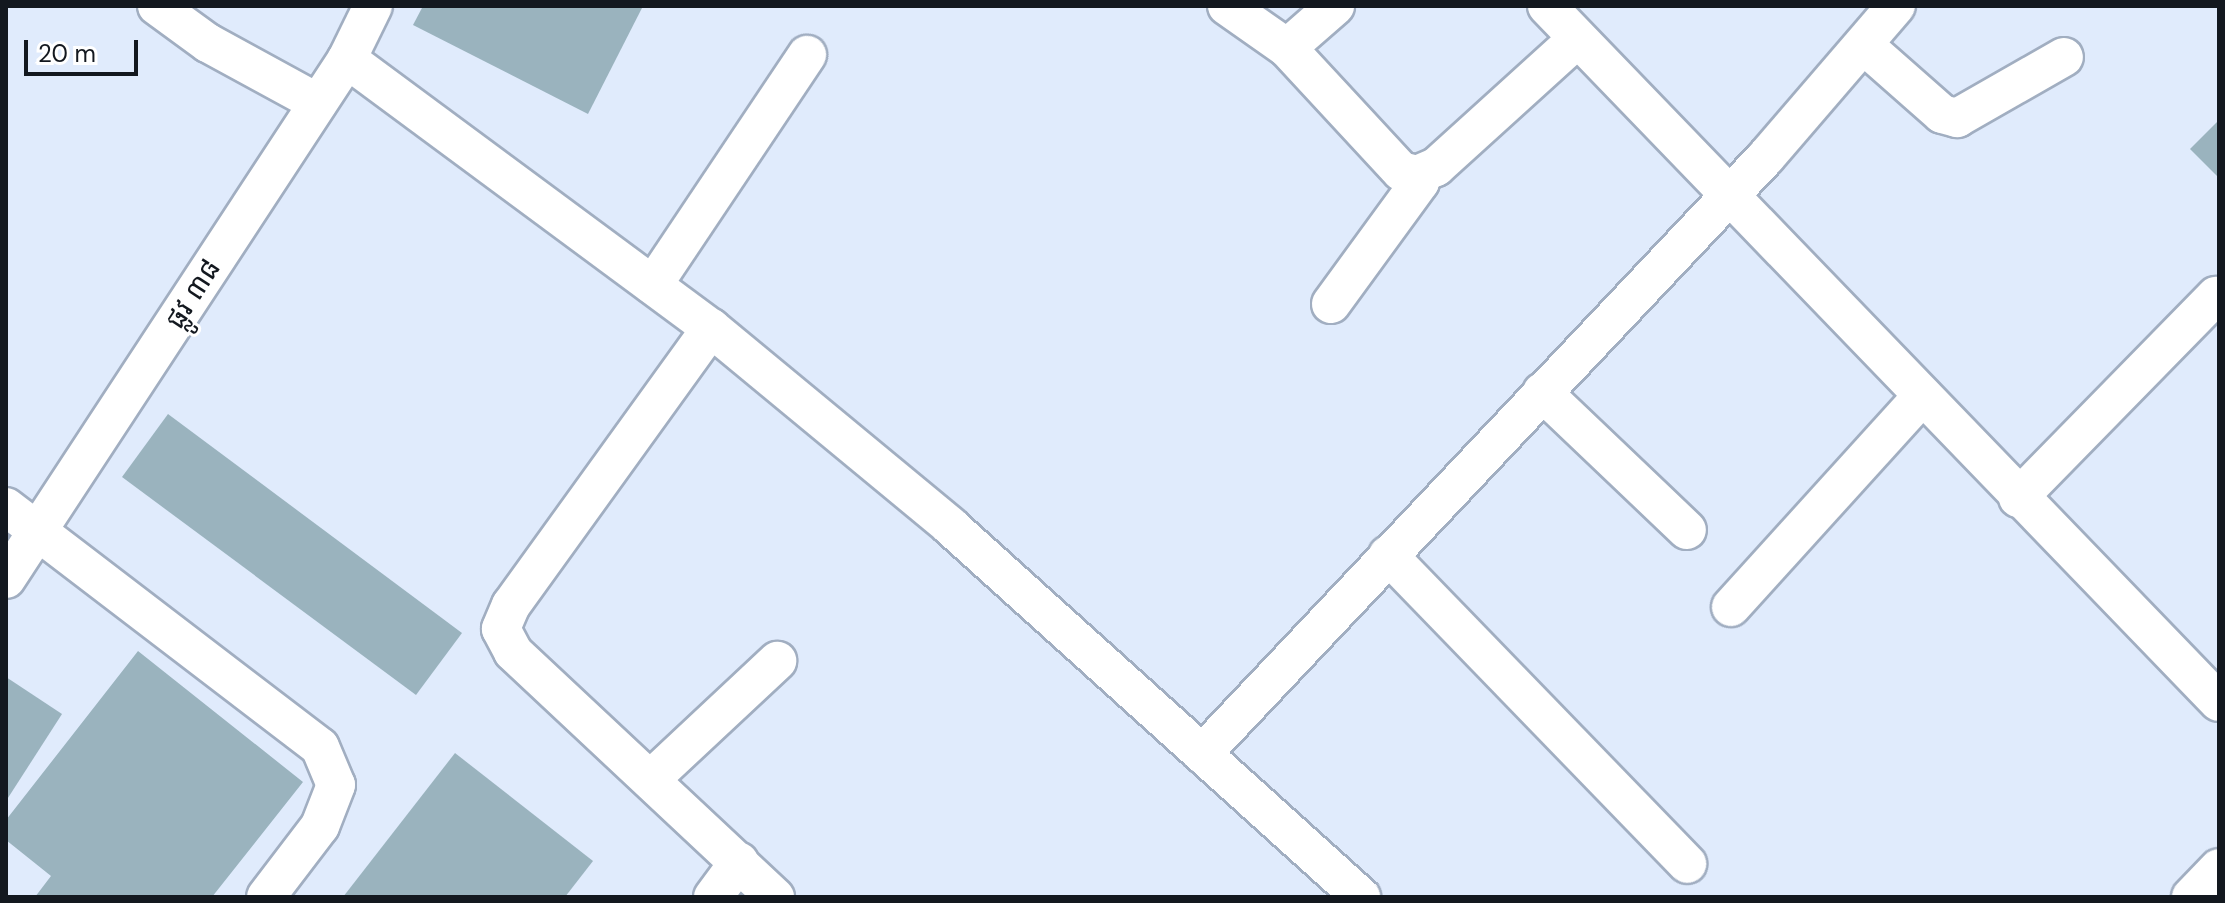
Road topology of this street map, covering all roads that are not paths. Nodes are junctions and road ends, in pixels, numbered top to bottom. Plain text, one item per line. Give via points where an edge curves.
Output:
1 (157, 6) edge
2 (373, 6) edge
3 (1227, 6) edge
4 (1335, 6) edge
5 (1547, 6) edge
6 (1896, 6) edge
7 (1576, 40) junction
8 (1866, 47) junction
9 (1287, 48) junction
10 (807, 55) dead end
11 (2064, 57) dead end
12 (347, 59) junction
13 (318, 103) junction
14 (1417, 175) junction
15 (1729, 195) junction
16 (653, 285) junction
17 (2216, 296) dead end
18 (1331, 304) dead end
19 (711, 328) junction
20 (1542, 392) junction
21 (1922, 396) junction
22 (2018, 498) junction
23 (6, 507) edge
24 (39, 528) junction
25 (1687, 530) dead end
26 (1388, 555) junction
27 (6, 579) edge
28 (1731, 607) dead end
29 (777, 661) dead end
30 (2219, 702) edge
31 (1202, 754) junction
32 (651, 779) junction
33 (739, 862) junction
34 (1687, 864) dead end
35 (2219, 868) edge
36 (1356, 895) edge
37 (266, 897) edge
38 (713, 897) edge
39 (775, 897) edge
40 (2191, 897) edge

1 - 13 street via 208,43
2 - 12 street, ផ្លូវ ៣៨
3 - 9 street
4 - 9 street
5 - 7 street
6 - 8 street
7 - 14 street via 1436,167
7 - 15 street
8 - 11 street via 1942,114 1957,118 1971,115
8 - 15 street
9 - 14 street via 1401,171
10 - 16 street
12 - 13 street, ផ្លូវ ៣៨
12 - 16 street
13 - 24 street, ផ្លូវ ៣៨
14 - 18 street via 1420,182
15 - 20 street
15 - 21 street
16 - 19 street
17 - 22 street
19 - 31 street via 950,526
19 - 32 street via 511,605 501,629 513,652
20 - 25 street
20 - 26 street
21 - 22 street
21 - 28 street
22 - 30 street
23 - 24 street
24 - 27 street, ផ្លូវ ៣៨
24 - 37 street via 320,747 336,785 320,826
26 - 31 street
26 - 34 street
29 - 32 street
31 - 36 street
32 - 33 street
33 - 38 street
33 - 39 street
35 - 40 street

